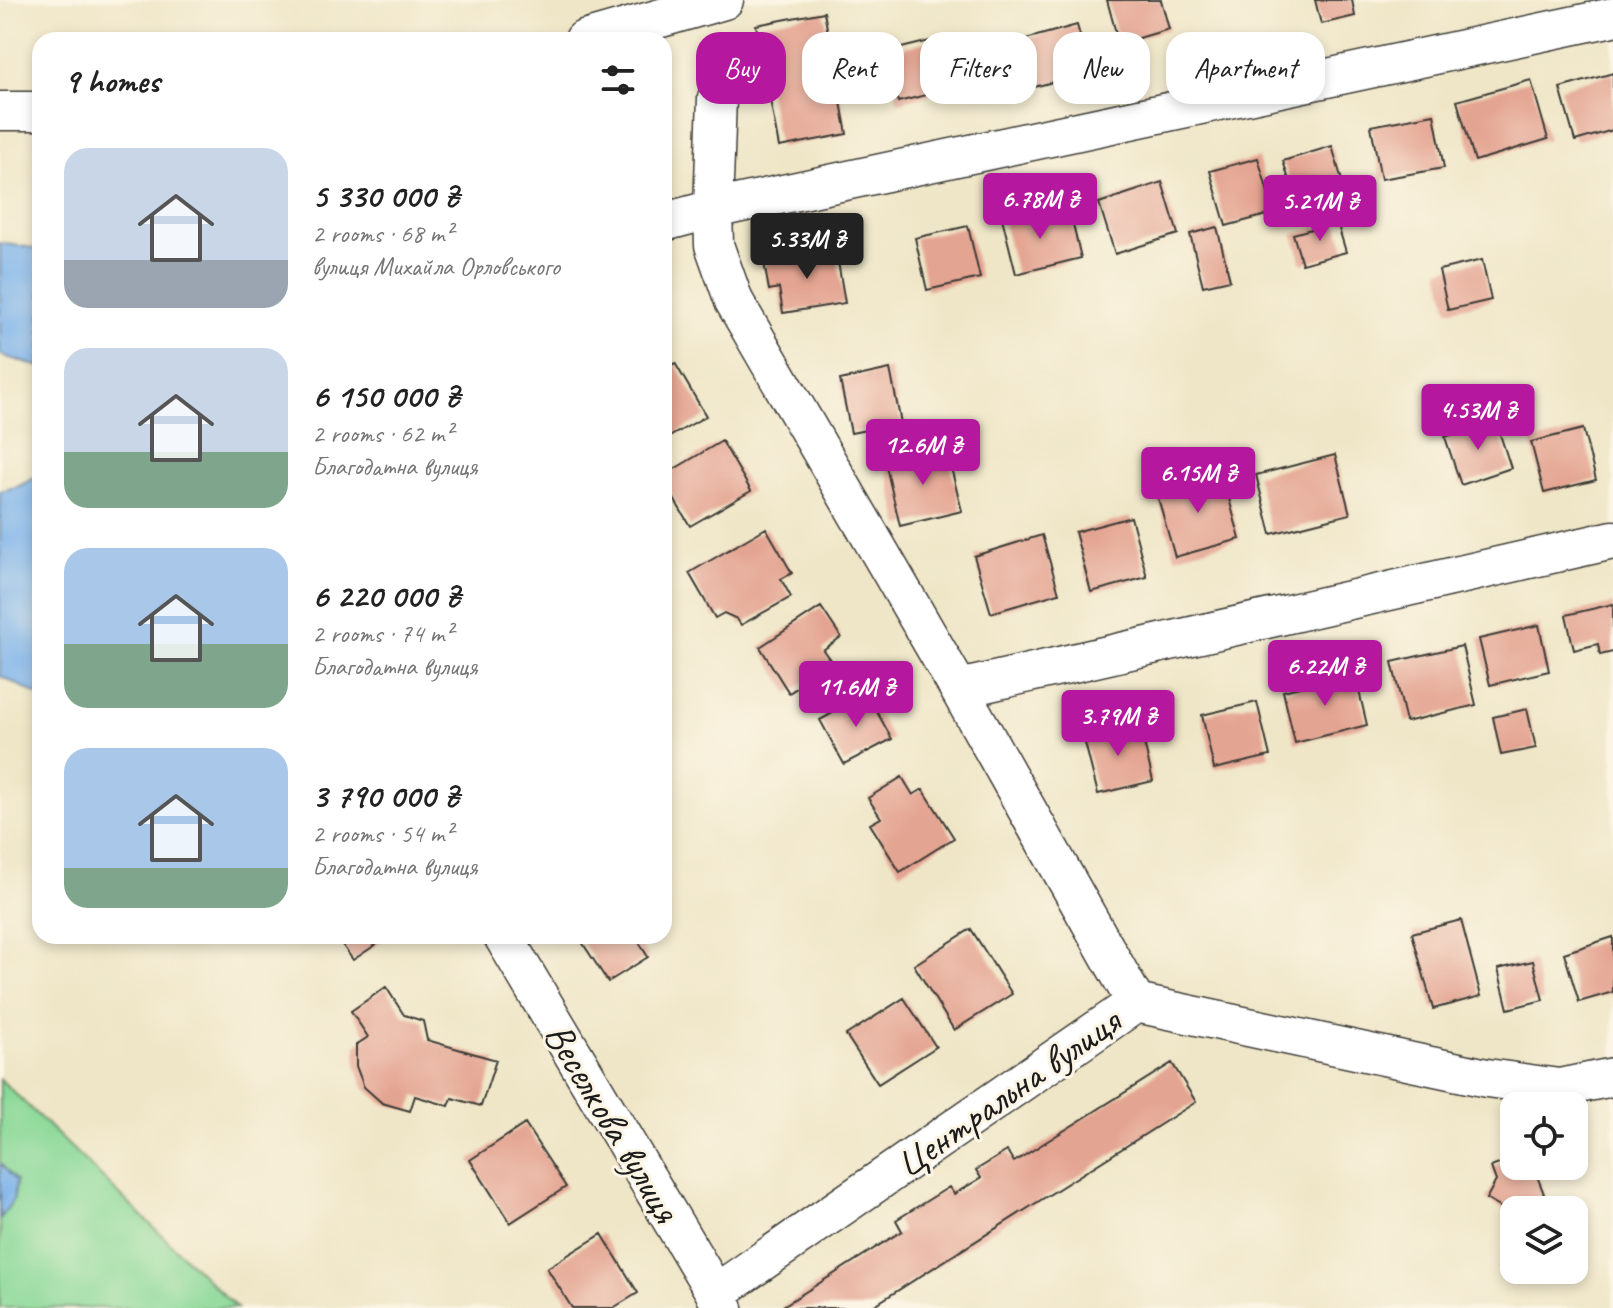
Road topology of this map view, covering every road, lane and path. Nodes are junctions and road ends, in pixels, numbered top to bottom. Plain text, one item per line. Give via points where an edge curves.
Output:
1 (724, 0) edge
2 (1613, 17) edge
3 (612, 32) edge
4 (717, 104) edge
5 (0, 111) edge
6 (32, 111) edge
7 (713, 209) junction
8 (672, 220) edge
9 (1613, 540) edge
10 (959, 689) junction
11 (508, 944) edge
12 (1136, 1003) junction
13 (1613, 1077) edge
14 (720, 1301) edge

1 - 3 street
2 - 7 street
4 - 7 street
5 - 6 street
7 - 8 street
7 - 10 street via 714,245 734,301
9 - 10 street
10 - 12 street
11 - 14 street, Веселкова вулиця
12 - 13 street, Центральна вулиця via 1487,1078 1559,1088
12 - 14 street, Центральна вулиця

